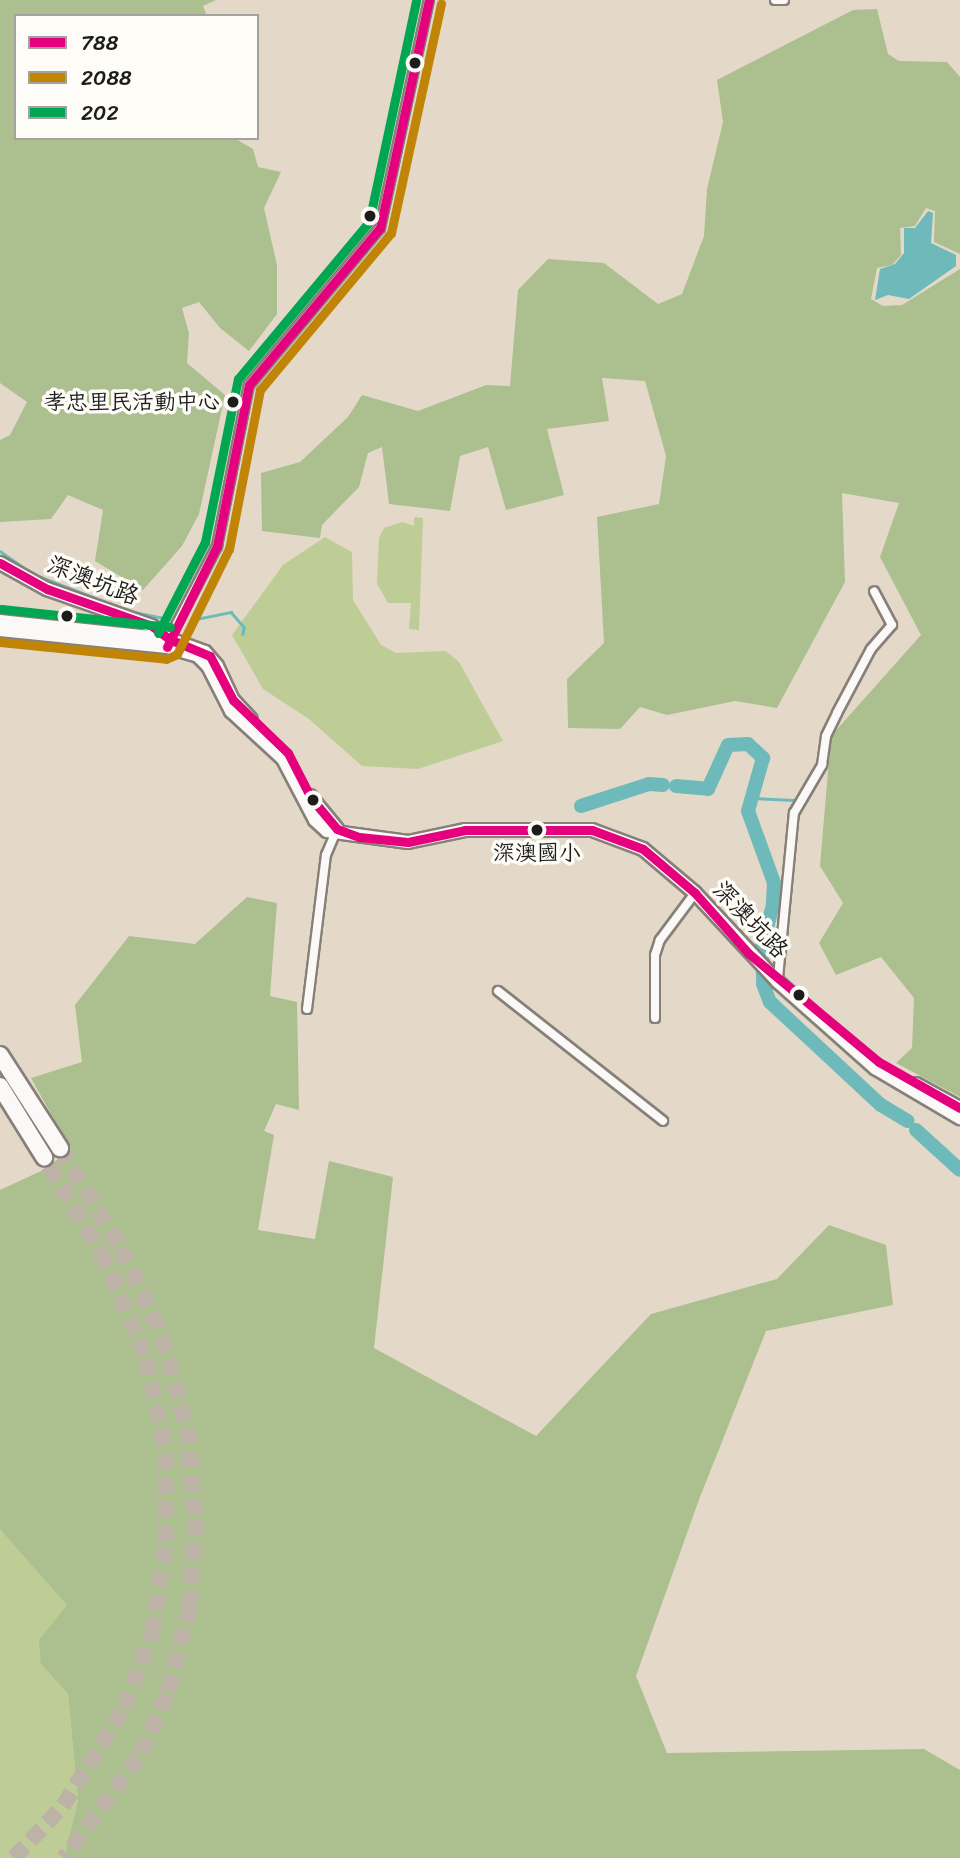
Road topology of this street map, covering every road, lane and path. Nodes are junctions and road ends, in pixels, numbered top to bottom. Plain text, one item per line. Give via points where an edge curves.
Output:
1 (429, 0) edge
2 (775, 0) edge
3 (784, 0) edge
4 (0, 563) edge
5 (874, 592) dead end
6 (0, 621) edge
7 (0, 630) edge
8 (168, 643) junction
9 (337, 829) junction
10 (695, 893) junction
11 (775, 976) junction
12 (498, 991) dead end
13 (307, 1009) dead end
14 (655, 1018) dead end
15 (0, 1055) edge
16 (0, 1086) edge
17 (960, 1108) edge
18 (960, 1118) edge
19 (663, 1121) dead end
20 (60, 1148) tunnel mouth
21 (44, 1157) tunnel mouth

1 - 8 street via 380,228 252,379 217,546
2 - 3 street
4 - 8 main road, 深澳坑路 via 47,589 152,626
5 - 11 street via 891,625 871,649 837,713 826,736 822,765 794,813
6 - 8 main road
7 - 8 main road
8 - 9 main road, 深澳坑路 via 211,656 233,700 288,753 311,798
9 - 10 main road, 深澳坑路 via 359,837 408,842 465,830 592,830 643,849
9 - 13 street via 326,855
10 - 11 main road, 深澳坑路
10 - 14 street via 660,940 655,955
11 - 17 main road, 深澳坑路 via 879,1062
11 - 18 main road, 深澳坑路 via 875,1068
12 - 19 street
15 - 20 highway
16 - 21 highway

